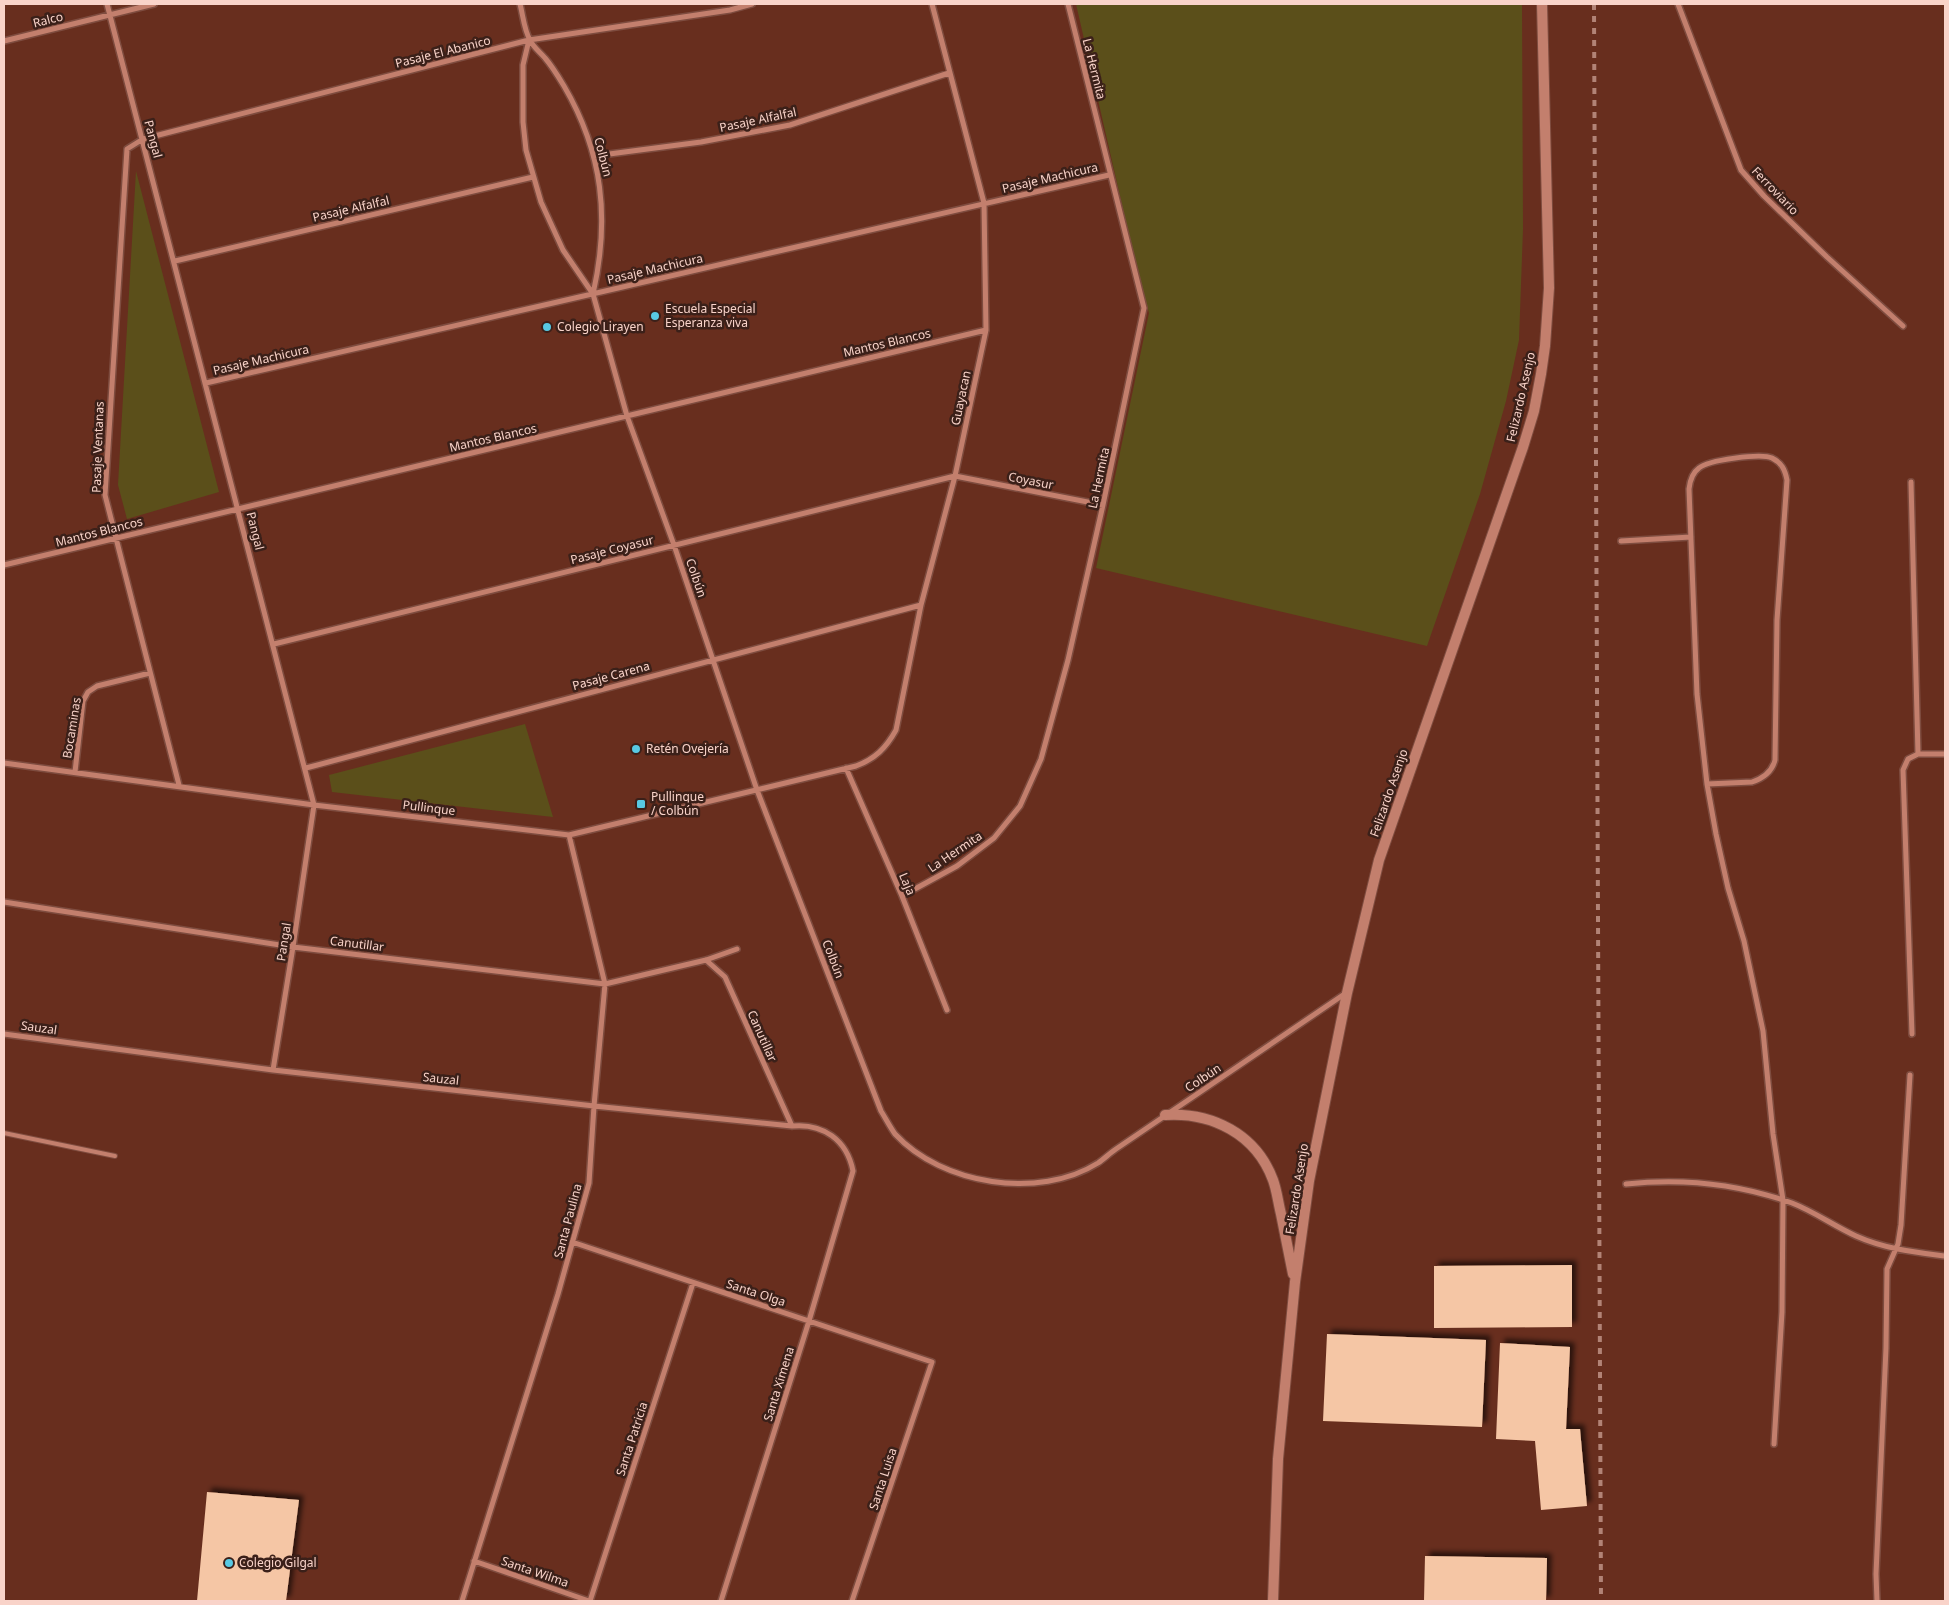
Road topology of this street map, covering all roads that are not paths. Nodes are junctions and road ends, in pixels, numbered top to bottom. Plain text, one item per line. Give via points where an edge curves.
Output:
1 (107, 4) edge
2 (154, 4) edge
3 (520, 4) edge
4 (752, 4) edge
5 (932, 4) edge
6 (1068, 4) edge
7 (1542, 4) edge
8 (1678, 4) edge
9 (110, 15) junction
10 (529, 40) junction
11 (4, 41) edge
12 (949, 73) junction
13 (143, 139) junction
14 (594, 156) junction
15 (1109, 175) junction
16 (533, 177) junction
17 (984, 204) junction
18 (174, 261) junction
19 (593, 294) junction
20 (1903, 326) dead end
21 (986, 330) junction
22 (206, 383) junction
23 (627, 416) junction
24 (955, 476) junction
25 (1911, 482) dead end
26 (1103, 505) junction
27 (239, 509) junction
28 (115, 538) junction
29 (1691, 538) junction
30 (1621, 541) dead end
31 (674, 545) junction
32 (4, 565) edge
33 (921, 605) junction
34 (274, 644) junction
35 (713, 659) junction
36 (150, 674) junction
37 (1918, 754) junction
38 (1945, 754) edge
39 (4, 763) edge
40 (306, 768) junction
41 (846, 768) junction
42 (75, 772) junction
43 (1707, 784) junction
44 (179, 786) junction
45 (757, 790) junction
46 (314, 805) junction
47 (569, 835) junction
48 (902, 896) junction
49 (4, 902) edge
50 (294, 946) junction
51 (737, 949) dead end
52 (706, 960) junction
53 (605, 984) junction
54 (1347, 993) junction
55 (947, 1010) dead end
56 (4, 1034) edge
57 (1912, 1034) dead end
58 (272, 1070) junction
59 (1910, 1075) dead end
60 (594, 1106) junction
61 (1165, 1115) junction
62 (792, 1126) junction
63 (4, 1133) edge
64 (114, 1156) dead end
65 (853, 1171) joint
66 (1626, 1184) dead end
67 (1783, 1200) junction
68 (572, 1242) junction
69 (1895, 1250) junction
70 (1945, 1256) edge
71 (693, 1282) junction
72 (1295, 1282) junction
73 (809, 1321) junction
74 (932, 1362) joint
75 (1774, 1444) dead end
76 (474, 1561) junction
77 (462, 1601) edge
78 (590, 1601) edge
79 (721, 1601) edge
80 (852, 1601) edge
81 (1273, 1601) edge
82 (1877, 1601) edge

1 - 9 street, Pangal
2 - 9 street, Ralco
3 - 10 street, Colbún
4 - 10 street, Pasaje El Abanico
5 - 12 street, Guayacan
6 - 15 street, La Hermita
7 - 54 street, Felizardo Asenjo via 1549,288 1545,346 1534,411 1379,860
8 - 20 street, Ferroviario via 1741,170 1820,250
9 - 11 street, Ralco
9 - 13 street, Pangal
10 - 13 street, Pasaje El Abanico
10 - 14 street, Colbún via 575,104
10 - 16 street, Colbún via 523,66 522,94 526,150
12 - 14 street, Pasaje Alfalfal via 790,125 701,142
12 - 17 street, Guayacan
13 - 18 street, Pangal
13 - 28 street, Pasaje Ventanas via 127,149 126,159 105,485
14 - 19 street, Colbún via 600,183 602,239
15 - 17 street, Pasaje Machicura
15 - 26 street, La Hermita via 1144,308
16 - 18 street, Pasaje Alfalfal
16 - 19 street, Colbún via 540,202 563,250
17 - 19 street, Pasaje Machicura
17 - 21 street, Guayacan
18 - 22 street, Pangal
19 - 22 street, Pasaje Machicura
19 - 23 street, Colbún
21 - 23 street, Mantos Blancos
21 - 24 street, Guayacan
22 - 27 street, Pangal
23 - 27 street, Mantos Blancos
23 - 31 street, Colbún
24 - 26 street, Coyasur
24 - 31 street, Pasaje Coyasur
24 - 33 street, Guayacan
25 - 37 street
26 - 48 street, La Hermita via 1068,660 1043,750 1020,806 994,838 957,866
27 - 28 street, Mantos Blancos
27 - 34 street, Pangal
28 - 32 street, Mantos Blancos
28 - 36 street, Pasaje Ventanas
29 - 30 street
29 - 43 street via 1698,694
29 - 43 street via 1689,482 1700,467 1713,462 1764,456 1781,465 1787,480 1777,620 1775,760 1771,771 1759,780
31 - 34 street, Pasaje Coyasur
31 - 35 street, Colbún
33 - 35 street, Pasaje Carena
33 - 41 street, Guayacan via 896,730 874,758
34 - 40 street, Pangal
35 - 40 street, Pasaje Carena
35 - 45 street, Colbún
36 - 42 street, Bocaminas via 97,686 88,692 83,701
36 - 44 street, Pasaje Ventanas
37 - 38 street
37 - 57 street via 1908,759 1903,770
39 - 42 street, Pullinque
40 - 46 street, Pangal
41 - 45 street, Pullinque
41 - 48 street, Laja
42 - 44 street, Pullinque
43 - 67 street via 1728,888 1744,941 1763,1031
44 - 46 street, Pullinque
45 - 47 street, Pullinque
45 - 61 street, Colbún via 881,1111 895,1133 909,1146 940,1166 980,1179 1000,1183 1042,1182 1062,1178 1098,1163
46 - 47 street, Pullinque
46 - 50 street, Pangal
47 - 53 street, Santa Paulina
48 - 55 street, Laja
49 - 50 street, Canutillar
50 - 53 street, Canutillar
50 - 58 street, Pangal
51 - 52 street, Canutillar
52 - 53 street, Canutillar
52 - 62 street, Canutillar via 724,977
53 - 60 street, Santa Paulina
54 - 61 street, Colbún
54 - 72 street, Felizardo Asenjo via 1309,1181
56 - 58 street, Sauzal
58 - 60 street, Sauzal
59 - 69 street via 1902,1225
60 - 62 street, Sauzal
60 - 68 street, Santa Paulina via 589,1183
61 - 72 street via 1207,1118 1237,1133 1259,1154 1277,1193
62 - 65 street, Sauzal via 813,1126 832,1135 846,1151
63 - 64 lane
65 - 73 street, Santa Ximena
66 - 67 street via 1654,1181 1704,1184
67 - 69 street via 1856,1236
67 - 75 street via 1782,1312
68 - 71 street, Santa Olga
68 - 76 street, Santa Paulina
69 - 70 street
69 - 82 street via 1887,1269
71 - 73 street, Santa Olga
71 - 78 street, Santa Patricia
72 - 81 street, Felizardo Asenjo via 1278,1450
73 - 74 street, Santa Olga
73 - 79 street, Santa Ximena
74 - 80 street, Santa Luisa
76 - 77 street, Santa Paulina
76 - 78 street, Santa Wilma

